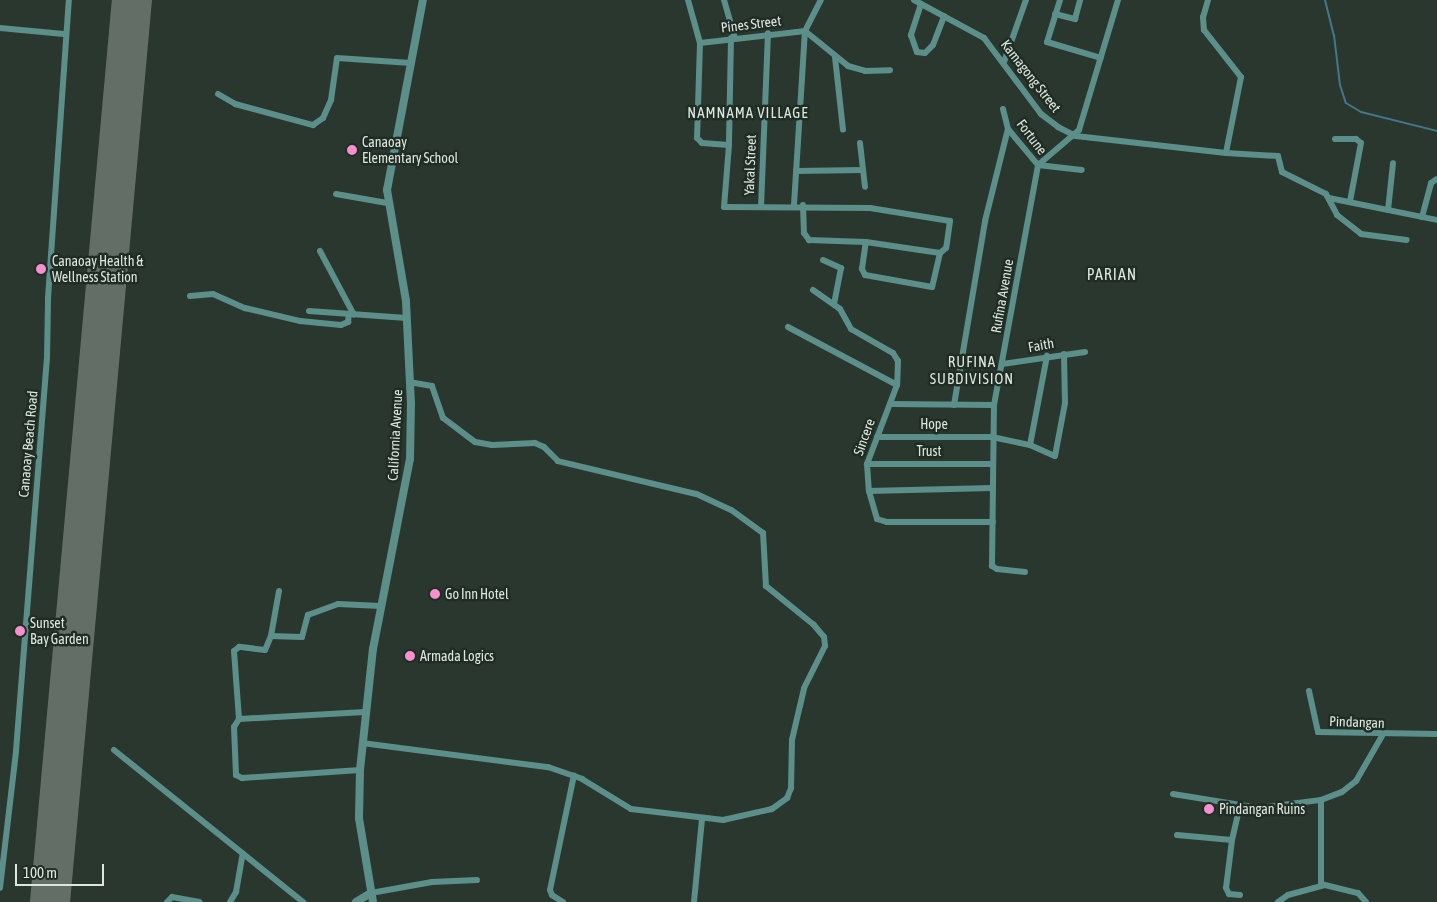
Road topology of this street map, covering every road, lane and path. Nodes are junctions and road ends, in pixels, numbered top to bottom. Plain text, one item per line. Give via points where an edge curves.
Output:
1 (69, 0) edge
2 (423, 0) edge
3 (688, 0) edge
4 (724, 0) edge
5 (821, 0) edge
6 (914, 0) edge
7 (1026, 0) edge
8 (1060, 0) edge
9 (1080, 0) edge
10 (1118, 0) edge
11 (1208, 0) edge
12 (921, 4) junction
13 (1055, 14) junction
14 (944, 16) junction
15 (0, 28) edge
16 (804, 31) junction
17 (768, 33) junction
18 (64, 34) junction
19 (733, 38) junction
20 (700, 42) junction
21 (835, 57) junction
22 (1101, 58) junction
23 (1004, 62) junction
24 (411, 63) junction
25 (890, 70) dead end
26 (218, 94) dead end
27 (1003, 109) dead end
28 (1008, 129) junction
29 (843, 130) dead end
30 (1076, 136) junction
31 (1335, 138) dead end
32 (860, 144) dead end
33 (730, 145) junction
34 (1226, 153) junction
35 (1392, 163) dead end
36 (1038, 165) junction
37 (796, 170) junction
38 (863, 170) junction
39 (1082, 170) dead end
40 (1437, 179) edge
41 (865, 187) dead end
42 (336, 194) dead end
43 (1329, 198) junction
44 (1350, 201) junction
45 (387, 203) junction
46 (794, 205) junction
47 (803, 205) junction
48 (760, 207) junction
49 (1388, 210) junction
50 (1422, 217) junction
51 (1437, 220) edge
52 (1407, 240) dead end
53 (866, 242) junction
54 (320, 251) dead end
55 (940, 253) junction
56 (823, 260) dead end
57 (813, 290) dead end
58 (190, 296) dead end
59 (834, 303) junction
60 (310, 311) dead end
61 (352, 315) junction
62 (407, 318) junction
63 (788, 327) dead end
64 (1085, 352) dead end
65 (1064, 354) junction
66 (1048, 356) junction
67 (1002, 364) junction
68 (410, 382) junction
69 (897, 385) junction
70 (890, 404) junction
71 (954, 405) junction
72 (994, 405) junction
73 (877, 437) junction
74 (992, 437) junction
75 (1030, 445) junction
76 (867, 464) junction
77 (992, 464) junction
78 (992, 488) junction
79 (869, 491) junction
80 (993, 522) junction
81 (1025, 572) dead end
82 (279, 591) dead end
83 (381, 606) junction
84 (271, 636) junction
85 (1309, 692) dead end
86 (365, 712) junction
87 (239, 719) junction
88 (1437, 734) edge
89 (1382, 736) junction
90 (362, 743) junction
91 (114, 750) dead end
92 (360, 770) junction
93 (574, 775) junction
94 (1173, 794) dead end
95 (1321, 800) junction
96 (1240, 806) junction
97 (702, 819) junction
98 (1177, 835) dead end
99 (1232, 840) junction
100 (243, 854) junction
101 (477, 880) dead end
102 (1322, 886) junction
103 (0, 888) edge
104 (371, 893) junction
105 (1240, 895) dead end
106 (166, 902) edge
107 (200, 902) edge
108 (230, 902) edge
109 (303, 902) edge
110 (356, 902) edge
111 (373, 902) edge
112 (563, 902) edge
113 (694, 902) edge
114 (1278, 902) edge
115 (1366, 902) edge

1 - 18 street, Canaoay Beach Road
2 - 24 street, California Avenue
3 - 20 street
4 - 19 street
5 - 16 street
6 - 12 street, Kamagong Street
7 - 23 street
8 - 13 street
9 - 13 street via 1076,19
10 - 22 street
11 - 34 street via 1203,17 1204,30 1241,77
12 - 14 street, Kamagong Street
12 - 14 street via 912,35 917,52 925,53 933,45
13 - 22 street via 1049,44
14 - 23 street, Kamagong Street via 984,38
15 - 18 street
16 - 17 street, Pines Street
16 - 21 street
16 - 37 street
17 - 19 street, Pines Street
17 - 48 street, Yakal Street
18 - 103 street, Canaoay Beach Road via 47,358 16,751
19 - 20 street, Pines Street
19 - 33 street
20 - 33 street via 697,138 702,143
21 - 25 street via 858,70
21 - 29 street
22 - 30 street
23 - 30 street, Kamagong Street via 1041,114
24 - 26 street via 337,58 331,100 323,118 313,125 235,104
24 - 45 street, California Avenue via 390,162
27 - 28 street, Fortune
28 - 36 street, Fortune
28 - 71 street via 985,221
30 - 34 street, Kamagong Street
30 - 36 street
31 - 44 street via 1356,139 1361,143
32 - 38 street
33 - 48 street via 724,204 728,209
34 - 43 street, Kamagong Street via 1278,156 1282,172 1317,188
35 - 49 street
36 - 39 street, Fortune
36 - 67 street, Rufina Avenue
37 - 38 street
37 - 46 street
38 - 41 street
40 - 50 street via 1431,183
42 - 45 street
43 - 44 street
43 - 52 street via 1337,216 1361,234
44 - 49 street
45 - 62 street, California Avenue via 404,284
46 - 47 street
46 - 48 street
47 - 53 street via 807,238
47 - 55 street via 870,208 947,219 949,238 946,248
49 - 50 street
50 - 51 street
53 - 55 street
53 - 55 street via 862,269 865,276 927,288 936,283
54 - 61 street
56 - 59 street via 841,268
57 - 59 street, Sincere
58 - 61 street via 213,294 245,308 300,321 341,324 348,322
59 - 69 street, Sincere via 851,328 895,355 898,361
60 - 61 street
61 - 62 street
62 - 68 street, California Avenue
63 - 69 street
64 - 65 street, Faith
65 - 66 street, Faith
65 - 75 street, Hope via 1065,403 1056,454 1051,456
66 - 67 street, Faith
66 - 75 street
67 - 72 street, Rufina Avenue
68 - 83 street, California Avenue via 410,459
68 - 97 street via 432,386 443,418 475,442 535,444 544,447 558,461 711,500 763,532 766,586 818,630 824,637 824,653 804,688 792,740 791,788 787,798 772,809 720,820
69 - 70 street, Sincere
70 - 71 street
70 - 73 street, Sincere
71 - 72 street
72 - 74 street, Rufina Avenue
73 - 74 street, Hope
73 - 76 street, Sincere
74 - 75 street, Hope
74 - 77 street, Rufina Avenue
76 - 77 street, Trust
76 - 79 street, Sincere
77 - 78 street, Rufina Avenue
78 - 79 street
78 - 80 street, Rufina Avenue
79 - 80 street, Sincere via 873,513 880,521
80 - 81 street, Rufina Avenue via 992,566
82 - 84 street
83 - 84 street via 338,604 308,615 302,637
83 - 86 street, California Avenue
84 - 87 street via 265,650 238,647 234,651
85 - 89 street, Pindangan via 1318,732
86 - 87 street
86 - 90 street, California Avenue
87 - 92 street via 234,727 238,777
88 - 89 street, Pindangan
89 - 95 street via 1356,781 1342,792
90 - 92 street, California Avenue
90 - 93 street via 548,766
91 - 100 street
92 - 104 street, California Avenue via 358,812
93 - 97 street via 631,809
93 - 112 street via 550,890
94 - 96 street
95 - 96 street via 1285,807
95 - 102 street
96 - 99 street
97 - 113 street
98 - 99 street
99 - 105 street via 1226,888 1229,894
100 - 108 street via 236,892
100 - 109 street
101 - 104 street via 432,882
102 - 114 street via 1288,895
102 - 115 street via 1358,892
104 - 110 street
104 - 111 street, California Avenue
106 - 107 street via 172,897

